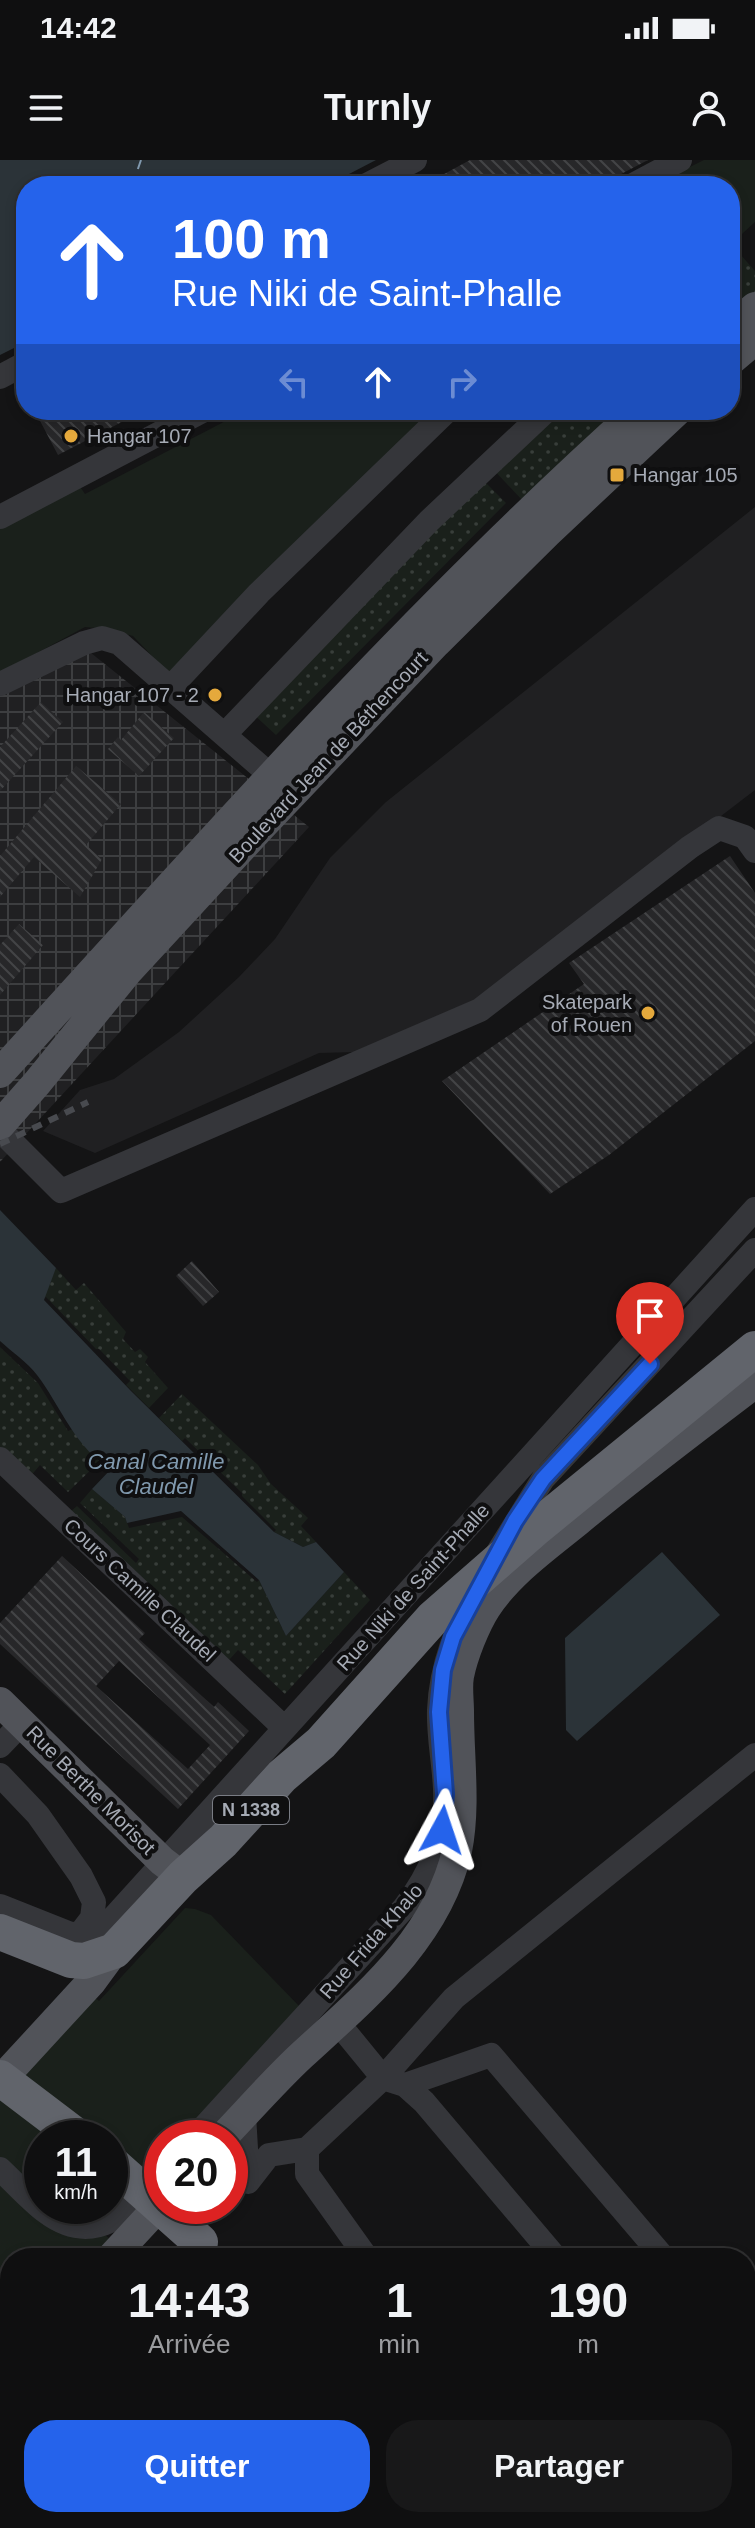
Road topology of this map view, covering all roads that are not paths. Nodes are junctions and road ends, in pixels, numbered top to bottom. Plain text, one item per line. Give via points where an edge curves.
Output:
1 (415, 160) edge
2 (680, 160) edge
3 (384, 176) edge
4 (650, 176) edge
5 (185, 420) edge
6 (438, 420) edge
7 (536, 420) edge
8 (628, 420) edge
9 (668, 420) edge
10 (0, 517) edge
11 (0, 684) edge
12 (171, 687) junction
13 (225, 734) junction
14 (282, 785) junction
15 (755, 851) edge
16 (0, 1073) edge
17 (0, 1127) edge
18 (755, 1209) edge
19 (755, 1250) edge
20 (755, 1349) edge
21 (755, 1383) edge
22 (0, 1459) edge
23 (490, 1566) junction
24 (0, 1702) edge
25 (22, 1723) junction
26 (279, 1723) dead end
27 (0, 1746) edge
28 (755, 1755) edge
29 (0, 1775) edge
30 (172, 1869) junction
31 (0, 1906) edge
32 (0, 1932) edge
33 (114, 1951) junction
34 (64, 1958) junction
35 (338, 2023) junction
36 (0, 2079) edge
37 (394, 2082) junction
38 (244, 2115) junction
39 (55, 2120) edge
40 (210, 2120) edge
41 (239, 2120) edge
42 (307, 2149) junction
43 (0, 2169) edge
44 (128, 2178) edge
45 (144, 2204) edge
46 (144, 2212) edge
47 (118, 2248) edge
48 (205, 2248) edge
49 (360, 2248) edge
50 (548, 2248) edge
51 (655, 2248) edge

1 - 3 street
2 - 4 street
5 - 10 street
6 - 12 street via 259,593
7 - 13 street via 429,521
8 - 14 main road, Boulevard Jean de Béthencourt via 416,625
9 - 14 main road, Boulevard Jean de Béthencourt
11 - 12 street via 102,638 119,643
12 - 13 street
13 - 14 street
14 - 16 main road, Boulevard Jean de Béthencourt via 189,864
14 - 17 main road, Boulevard Jean de Béthencourt
15 - 17 street via 745,837 719,828 480,1010 61,1191
18 - 30 street, Rue Niki de Saint-Phalle
19 - 23 street, Rue Niki de Saint-Phalle via 543,1479
20 - 23 highway, N 1338
21 - 35 main road, Rue Frida Khalo via 541,1551 485,1610 459,1676 462,1813 445,1890 409,1949
22 - 26 street, Cours Camille Claudel
23 - 30 highway, N 1338 via 433,1618 321,1743 282,1776 223,1841
23 - 40 street, Rue Frida Khalo via 453,1637 443,1670 439,1712 445,1794 433,1864 404,1908
24 - 25 main road, Rue Berthe Morisot
25 - 27 street
25 - 30 main road, Rue Berthe Morisot
28 - 37 street via 454,1998
29 - 31 street via 38,1815 94,1902 92,1918 79,1935
30 - 33 highway, N 1338
30 - 34 street, Rue Niki de Saint-Phalle via 95,1938
32 - 34 highway
33 - 34 highway via 84,1961
33 - 36 main road
35 - 37 street
35 - 38 main road, Rue Frida Khalo
36 - 39 highway, bridge
37 - 42 street
37 - 50 street via 424,2102
37 - 51 street via 491,2055
38 - 41 main road, Rue Frida Khalo
38 - 42 street via 248,2182 269,2155
42 - 49 street via 307,2174
43 - 45 street via 47,2213 69,2225 111,2223
44 - 48 highway, bridge
46 - 47 main road

